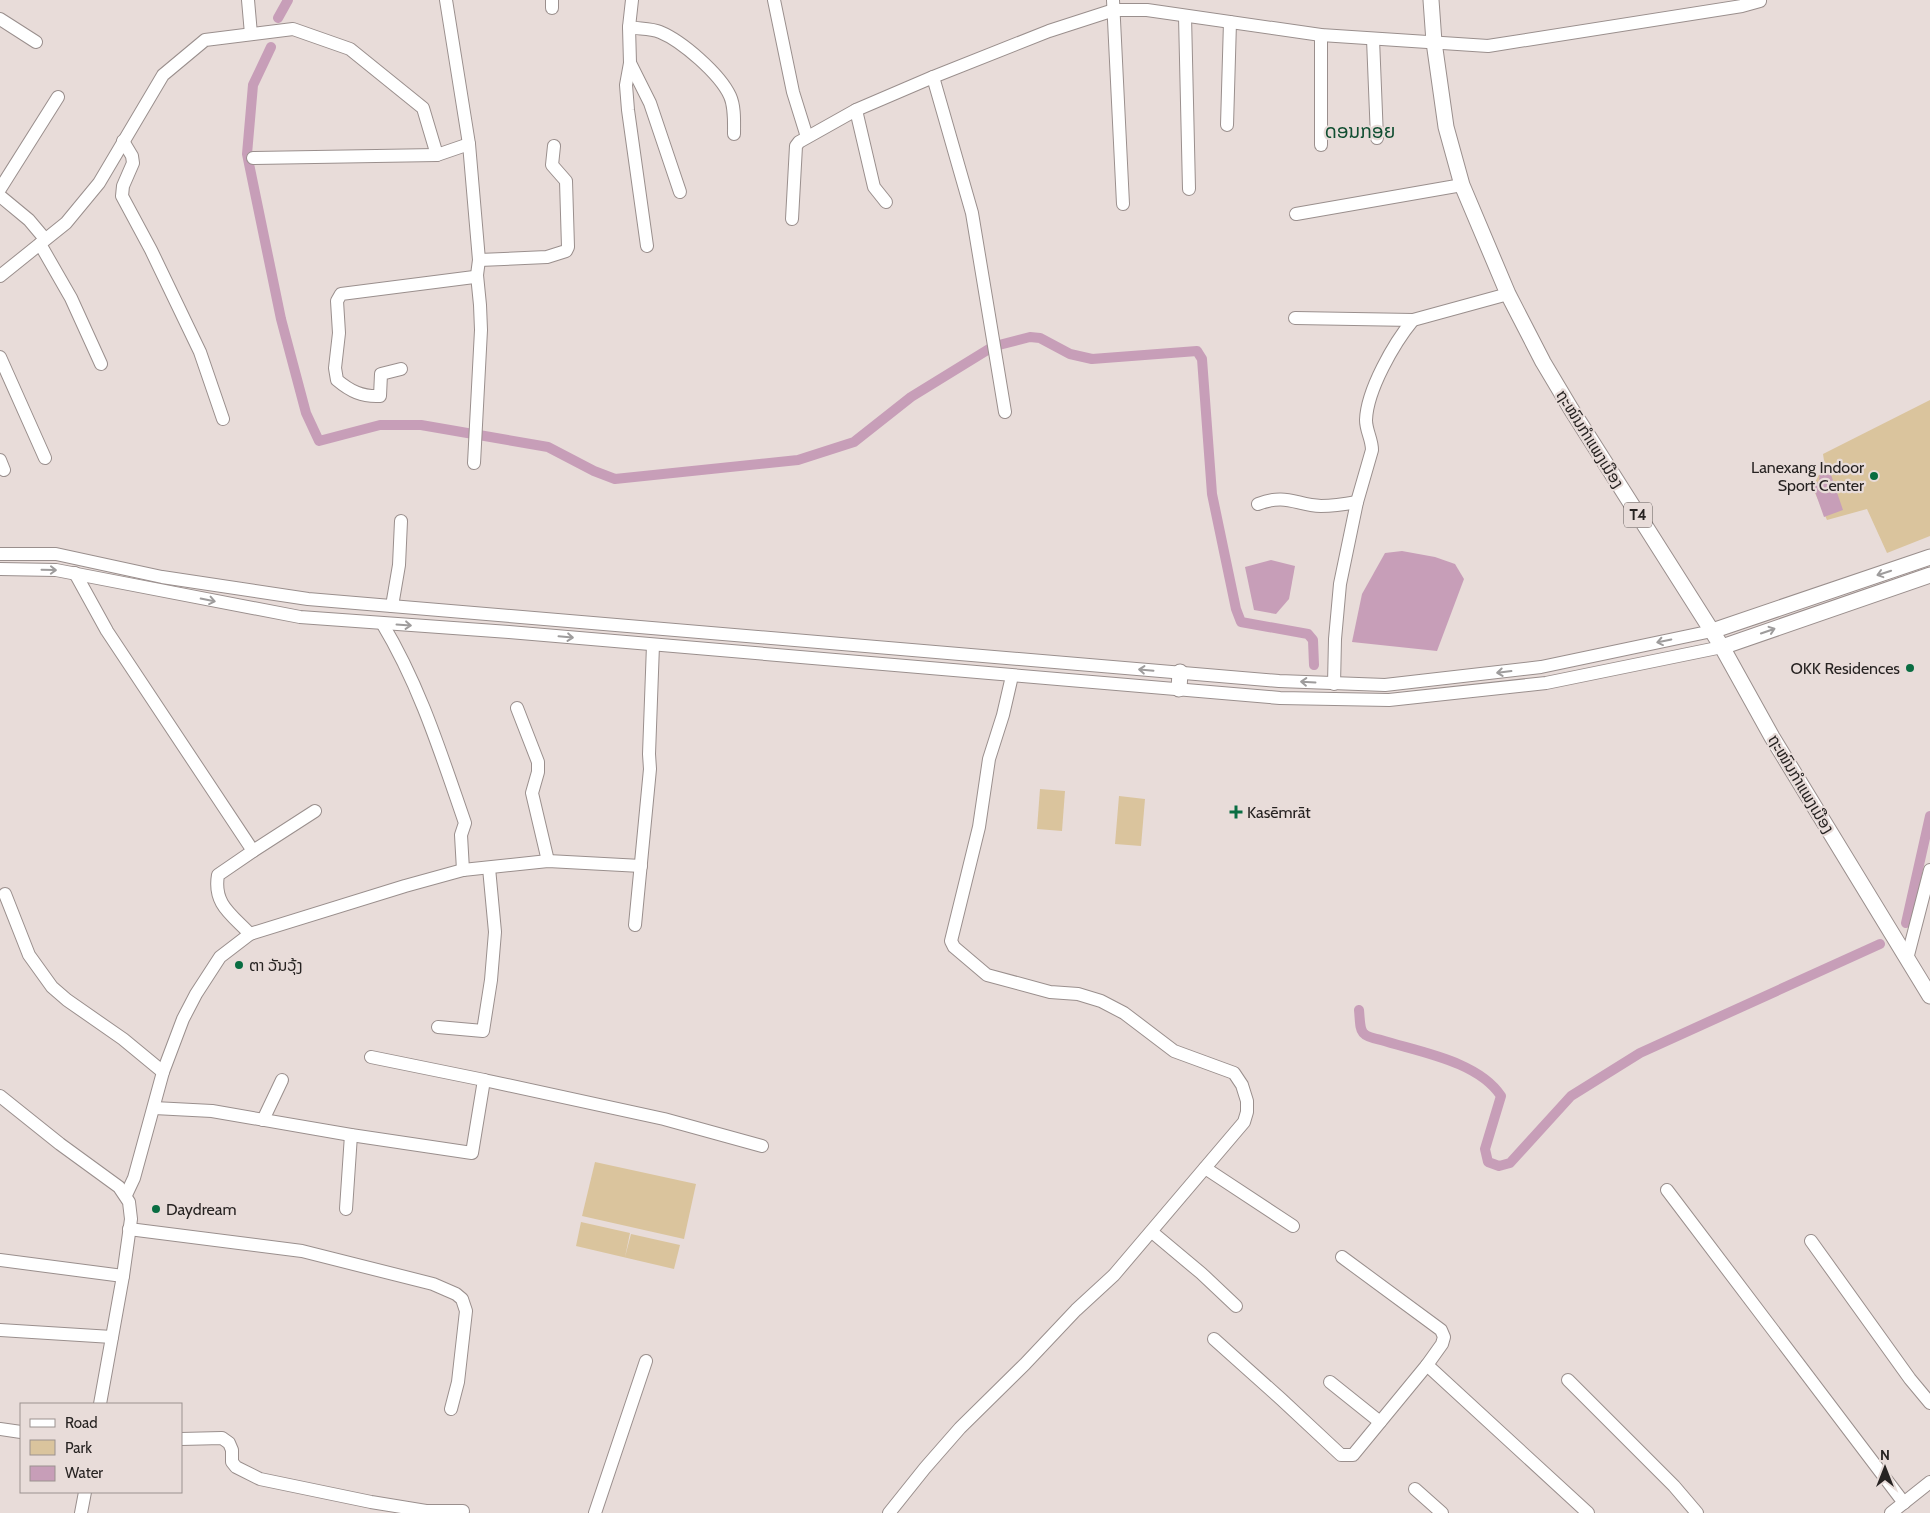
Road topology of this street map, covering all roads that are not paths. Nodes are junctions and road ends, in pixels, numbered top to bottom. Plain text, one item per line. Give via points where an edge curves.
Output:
1 (248, 0) edge
2 (446, 0) edge
3 (632, 0) edge
4 (774, 0) edge
5 (1431, 0) edge
6 (1760, 1) dead end
7 (1113, 5) edge
8 (1185, 16) junction
9 (0, 19) edge
10 (1230, 22) junction
11 (629, 27) junction
12 (251, 34) junction
13 (1321, 35) junction
14 (1373, 39) junction
15 (36, 42) dead end
16 (1434, 42) junction
17 (630, 63) junction
18 (933, 77) junction
19 (58, 97) dead end
20 (856, 110) junction
21 (1228, 125) dead end
22 (734, 134) dead end
23 (807, 137) junction
24 (1377, 138) dead end
25 (123, 141) junction
26 (469, 144) junction
27 (1322, 145) dead end
28 (554, 146) dead end
29 (438, 155) junction
30 (253, 158) dead end
31 (1462, 185) junction
32 (0, 189) edge
33 (1189, 190) dead end
34 (680, 192) dead end
35 (0, 196) edge
36 (886, 202) dead end
37 (1122, 204) dead end
38 (1296, 214) dead end
39 (792, 219) dead end
40 (43, 242) junction
41 (647, 246) dead end
42 (478, 260) junction
43 (477, 275) junction
44 (0, 276) edge
45 (1508, 294) junction
46 (1295, 318) dead end
47 (1413, 320) junction
48 (0, 357) edge
49 (101, 364) dead end
50 (402, 369) dead end
51 (1005, 412) dead end
52 (223, 419) dead end
53 (44, 458) dead end
54 (474, 463) dead end
55 (1357, 502) junction
56 (1258, 504) dead end
57 (401, 521) dead end
58 (0, 554) edge
59 (1930, 557) edge
60 (0, 569) edge
61 (75, 574) junction
62 (1930, 575) edge
63 (392, 606) junction
64 (382, 623) junction
65 (1712, 631) junction
66 (653, 645) junction
67 (1722, 647) junction
68 (1180, 672) junction
69 (1012, 676) junction
70 (1334, 684) junction
71 (1179, 689) junction
72 (517, 708) dead end
73 (315, 811) dead end
74 (253, 851) junction
75 (548, 861) junction
76 (641, 866) junction
77 (490, 868) junction
78 (463, 870) junction
79 (1930, 870) edge
80 (5, 894) dead end
81 (635, 926) dead end
82 (250, 934) junction
83 (1907, 959) junction
84 (1930, 996) edge
85 (438, 1027) dead end
86 (371, 1057) dead end
87 (162, 1072) junction
88 (282, 1080) dead end
89 (484, 1080) junction
90 (0, 1096) edge
91 (154, 1108) junction
92 (263, 1120) junction
93 (351, 1135) junction
94 (762, 1146) dead end
95 (1205, 1168) junction
96 (1667, 1190) dead end
97 (126, 1195) junction
98 (346, 1209) dead end
99 (1293, 1226) dead end
100 (129, 1229) junction
101 (1152, 1232) junction
102 (1811, 1241) dead end
103 (1342, 1257) dead end
104 (0, 1260) edge
105 (123, 1276) junction
106 (1236, 1306) dead end
107 (0, 1330) edge
108 (112, 1337) junction
109 (1214, 1339) dead end
110 (646, 1361) dead end
111 (1427, 1365) junction
112 (1568, 1380) dead end
113 (1330, 1382) dead end
114 (100, 1403) edge
115 (1930, 1403) edge
116 (451, 1409) dead end
117 (1380, 1422) junction
118 (0, 1429) edge
119 (20, 1432) edge
120 (182, 1440) edge
121 (1930, 1482) edge
122 (1415, 1489) dead end
123 (85, 1493) edge
124 (1904, 1503) junction
125 (463, 1511) dead end
126 (81, 1513) edge
127 (595, 1513) edge
128 (889, 1513) edge
129 (1442, 1513) edge
130 (1588, 1513) edge
131 (1697, 1513) edge
132 (1891, 1513) edge

1 - 12 street
2 - 26 street
3 - 11 street
4 - 23 street
5 - 16 main road, ຖະໜົນກຳແພງເມືອງ / T4
6 - 16 street via 1488,46
7 - 8 street
7 - 18 street
7 - 37 street
8 - 10 street
8 - 33 street
9 - 15 street
10 - 13 street
10 - 21 street
11 - 17 street
11 - 22 street via 658,31 683,44 714,74 730,95
12 - 25 street via 205,40 163,75
12 - 29 street via 294,29 350,48 424,108
13 - 14 street
13 - 27 street
14 - 16 street
14 - 24 street
16 - 31 main road, ຖະໜົນກຳແພງເມືອງ / T4 via 1446,128
17 - 34 street via 650,103
17 - 41 street via 626,85 628,110
18 - 20 street
18 - 51 street via 972,214
19 - 32 street
20 - 23 street
20 - 36 street via 874,187
23 - 39 street via 796,146
25 - 40 street via 99,183 66,223
25 - 52 street via 133,163 122,196 200,352
26 - 29 street
26 - 42 street
28 - 42 street via 552,165 566,180 566,251 547,257
29 - 30 street
31 - 38 street
31 - 45 main road, ຖະໜົນກຳແພງເມືອງ / T4
35 - 40 street via 30,220
40 - 44 street
40 - 49 street
42 - 43 street
43 - 50 street via 341,294 337,300 336,380 365,397 380,396 381,374
43 - 54 street via 481,330
45 - 47 street
45 - 65 main road, ຖະໜົນກຳແພງເມືອງ / T4 via 1571,409
46 - 47 street
47 - 55 street via 1400,335 1374,390 1366,419 1372,450
48 - 53 street
55 - 56 street via 1321,506 1291,499
55 - 70 street via 1340,584
57 - 63 street via 399,565
58 - 63 street via 56,554 162,577 308,599
59 -> 65 main road
60 -> 61 street via 56,570
61 -> 64 street via 300,617
61 - 74 street via 107,631
67 -> 62 main road
68 -> 63 street
64 -> 66 street
64 - 78 street via 407,668 434,730 465,823 461,835
65 - 67 main road, ຖະໜົນກຳແພງເມືອງ / T4
65 -> 70 street via 1542,668 1385,686
66 - 69 street
66 - 76 street via 650,769
67 - 71 street via 1546,683 1389,700 1280,698
67 - 83 main road, ຖະໜົນກຳແພງເມືອງ / T4 via 1772,737
70 -> 68 street
68 - 71 main road
69 - 71 street
69 - 95 street via 1004,715 989,758 979,828 951,941 987,975 1050,992 1078,994 1101,1001 1124,1012 1174,1051 1234,1073 1247,1101 1244,1122
72 - 75 street via 538,762 532,793
73 - 74 street
74 - 82 street via 218,875 216,888 220,902
75 - 76 street
75 - 77 street
76 - 81 street
77 - 78 street
77 - 85 street via 495,932 483,1031
78 - 82 street
79 - 83 street
80 - 87 street via 29,955 52,988 124,1039
82 - 87 street via 220,957 196,994
83 - 84 main road, ຖະໜົນກຳແພງເມືອງ / T4
86 - 89 street
87 - 91 street
88 - 92 street
89 - 93 street via 472,1153
89 - 94 street via 664,1119
90 - 97 street
91 - 92 street via 212,1111
91 - 97 street
92 - 93 street
93 - 98 street
95 - 99 street
95 - 101 street
96 - 124 street
97 - 100 street via 131,1209
100 - 105 street
100 - 116 street via 302,1251 433,1284 456,1294 462,1299 466,1311 458,1382
101 - 106 street
101 - 128 street via 1114,1275 960,1428
102 - 115 street
103 - 111 street via 1440,1330 1444,1337 1442,1344
104 - 105 street
105 - 108 street
107 - 108 street
108 - 114 street
109 - 117 street via 1341,1455 1353,1455
110 - 127 street
111 - 117 street
111 - 130 street
112 - 131 street
113 - 117 street
118 - 119 street
120 - 125 street via 222,1438 229,1443 236,1467 267,1480 426,1511
121 - 124 street
122 - 129 street
123 - 126 street
124 - 132 street

